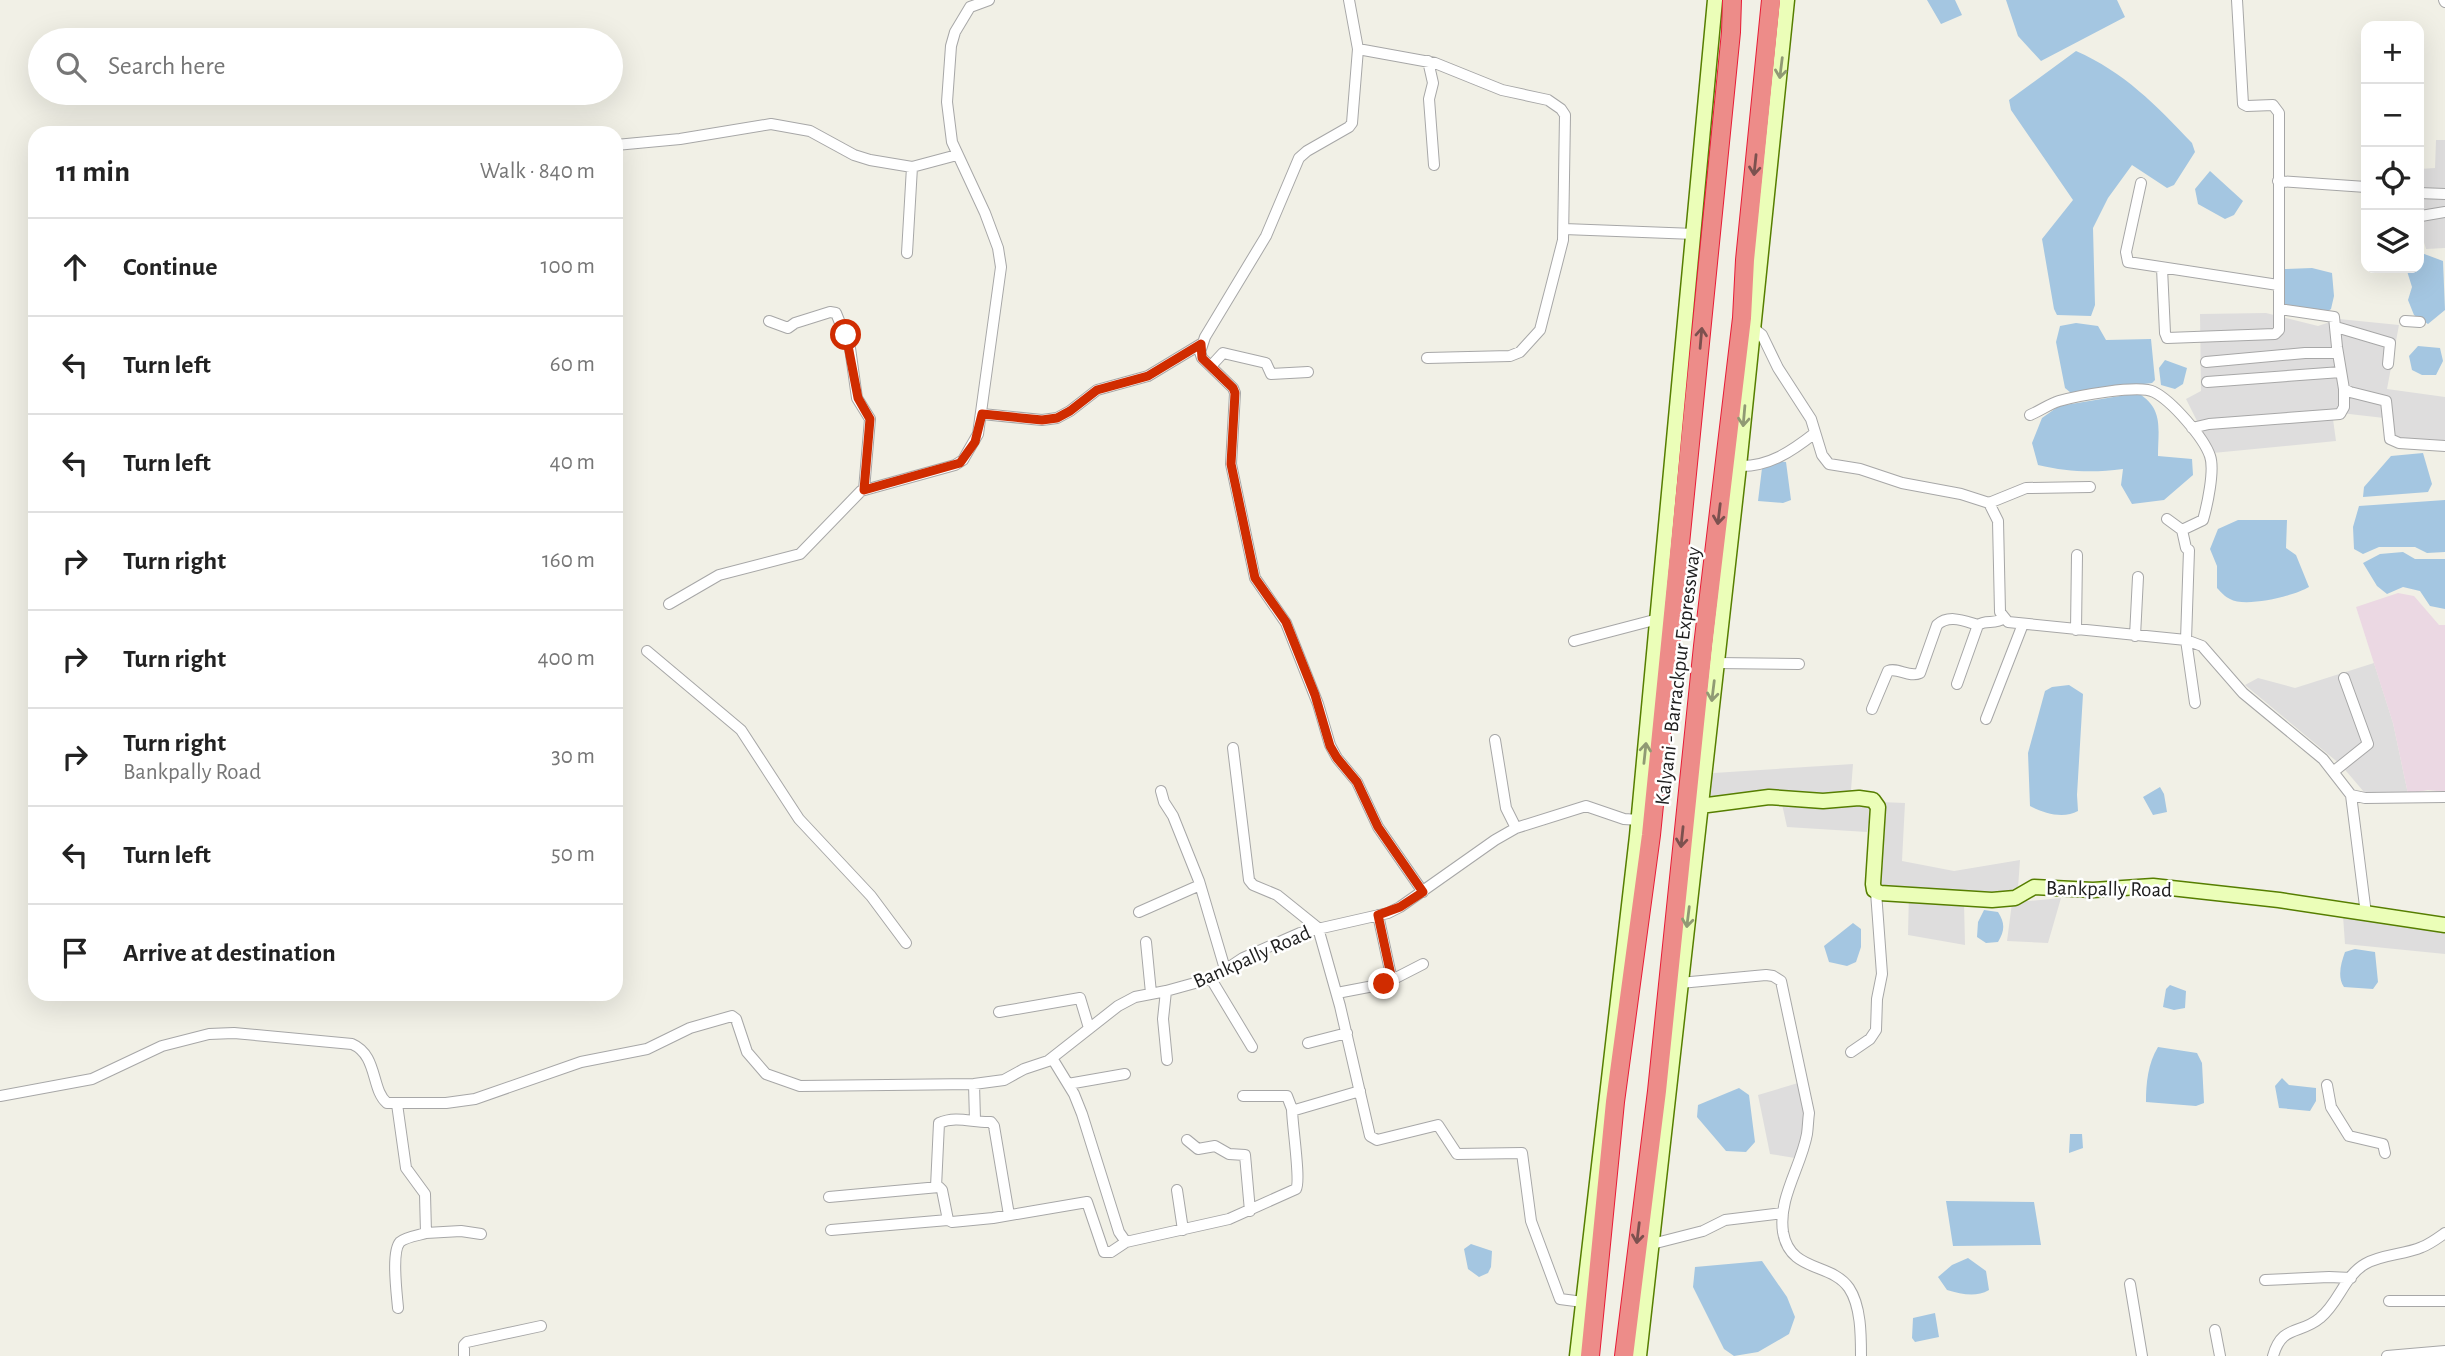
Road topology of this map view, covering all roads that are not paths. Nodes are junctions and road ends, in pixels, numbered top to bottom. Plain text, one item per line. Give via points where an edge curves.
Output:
1 (989, 0) edge
2 (1349, 0) edge
3 (1715, 0) edge
4 (1732, 0) edge
5 (1771, 0) edge
6 (1787, 0) edge
7 (2237, 0) edge
8 (1358, 49) junction
9 (1428, 61) junction
10 (623, 144) edge
11 (957, 155) junction
12 (1434, 165) dead end
13 (912, 167) junction
14 (2278, 181) junction
15 (2141, 183) dead end
16 (2361, 187) edge
17 (2424, 193) edge
18 (2445, 194) edge
19 (2445, 212) edge
20 (2424, 216) edge
21 (1564, 229) junction
22 (1695, 234) junction
23 (907, 253) dead end
24 (2162, 268) junction
25 (2278, 285) junction
26 (2279, 309) junction
27 (769, 321) dead end
28 (2405, 321) dead end
29 (2420, 322) dead end
30 (1752, 327) junction
31 (2336, 327) junction
32 (1201, 344) junction
33 (2338, 353) junction
34 (1427, 358) dead end
35 (2206, 362) dead end
36 (2388, 364) dead end
37 (1210, 366) junction
38 (1308, 372) dead end
39 (2341, 372) junction
40 (2207, 382) dead end
41 (2344, 389) junction
42 (982, 414) junction
43 (2031, 415) dead end
44 (2192, 428) junction
45 (1815, 433) junction
46 (2445, 446) edge
47 (1740, 466) junction
48 (2090, 487) dead end
49 (864, 490) junction
50 (1989, 503) junction
51 (2167, 519) dead end
52 (2182, 530) junction
53 (2077, 555) dead end
54 (2138, 577) dead end
55 (669, 604) dead end
56 (2004, 618) junction
57 (1658, 619) junction
58 (2023, 624) junction
59 (1978, 625) junction
60 (2076, 630) junction
61 (2134, 636) junction
62 (2186, 640) junction
63 (1574, 641) dead end
64 (647, 651) dead end
65 (1716, 663) junction
66 (1799, 664) dead end
67 (2344, 678) dead end
68 (1956, 684) dead end
69 (2195, 703) dead end
70 (1872, 709) dead end
71 (1986, 719) dead end
72 (1495, 740) dead end
73 (1233, 748) dead end
74 (2333, 772) junction
75 (1161, 791) dead end
76 (2351, 795) junction
77 (2445, 797) edge
78 (1700, 807) junction
79 (1639, 820) junction
80 (1516, 828) junction
81 (1200, 885) junction
82 (1423, 892) junction
83 (1877, 892) junction
84 (1139, 912) dead end
85 (2366, 914) junction
86 (1378, 915) junction
87 (2445, 925) edge
88 (1318, 928) junction
89 (1146, 942) dead end
90 (906, 943) dead end
91 (1423, 964) dead end
92 (1225, 969) junction
93 (1211, 979) junction
94 (1392, 980) junction
95 (1680, 984) junction
96 (1166, 991) junction
97 (1151, 993) junction
98 (1336, 993) junction
99 (999, 1012) dead end
100 (1089, 1028) junction
101 (1347, 1033) junction
102 (1308, 1044) dead end
103 (1252, 1048) dead end
104 (1851, 1052) dead end
105 (1052, 1058) junction
106 (1167, 1059) dead end
107 (1125, 1074) dead end
108 (974, 1084) junction
109 (1068, 1084) junction
110 (2327, 1085) dead end
111 (1360, 1091) junction
112 (0, 1096) edge
113 (1243, 1096) dead end
114 (397, 1104) junction
115 (1292, 1109) junction
116 (975, 1120) junction
117 (1187, 1140) dead end
118 (2385, 1153) dead end
119 (936, 1187) junction
120 (1177, 1190) dead end
121 (829, 1198) dead end
122 (1250, 1211) junction
123 (1783, 1213) junction
124 (1009, 1215) junction
125 (948, 1220) junction
126 (831, 1230) dead end
127 (1183, 1230) junction
128 (426, 1233) junction
129 (2445, 1233) edge
130 (481, 1234) dead end
131 (1126, 1242) junction
132 (1652, 1244) junction
133 (2351, 1278) junction
134 (2265, 1280) dead end
135 (2130, 1284) dead end
136 (2389, 1301) dead end
137 (2445, 1301) edge
138 (1583, 1302) junction
139 (398, 1308) dead end
140 (541, 1326) dead end
141 (2215, 1330) dead end
142 (2445, 1351) edge
143 (464, 1356) edge
144 (1577, 1356) edge
145 (1590, 1356) edge
146 (1624, 1356) edge
147 (1639, 1356) edge
148 (1861, 1356) edge
149 (2142, 1356) edge
150 (2220, 1356) edge
151 (2273, 1356) edge
152 (2387, 1356) edge

1 - 11 street via 970,7 951,46 947,102
2 - 8 street
3 - 22 street
145 -> 4 highway, Kalyani - Barrackpur Expressway via 1615,1102 1651,835
5 -> 146 highway, Kalyani - Barrackpur Expressway via 1742,318
6 -> 30 street
7 - 14 street via 2243,104 2273,106 2279,113
8 - 9 street
8 - 32 street via 1352,123 1299,158 1266,236
9 - 12 street via 1433,83 1429,101
9 - 21 street via 1562,109 1566,121
10 - 13 street via 771,124 810,131 860,158
11 - 13 street
11 - 42 street via 1000,258
13 - 23 street
14 - 16 street
14 - 25 street
15 - 24 street via 2126,258 2131,264
17 - 18 street
19 - 20 street
21 - 22 street
21 - 34 street via 1543,322 1534,339 1520,352 1500,358
22 - 57 street
24 - 25 street
24 - 26 street via 2168,338 2275,334
25 - 26 street
26 - 31 street via 2334,317
27 - 49 street via 788,328 836,313 848,341 858,398 870,419
28 - 29 street
30 - 45 street via 1762,335
30 -> 47 street
31 - 33 street
31 - 36 street via 2390,343
32 - 37 street via 1202,358
32 - 42 street via 1148,376 1097,390 1057,418
33 - 35 street
33 - 39 street
37 - 38 street via 1223,353 1266,363 1271,373
37 - 82 street via 1235,393 1231,464 1255,578 1286,622 1330,746
39 - 40 street
39 - 41 street
41 - 44 street via 2340,414
41 - 46 street via 2386,401 2390,439
42 - 49 street via 975,442 960,463
43 - 44 street via 2057,401 2131,388 2154,391
44 - 52 street via 2211,459 2207,507 2203,520
45 - 47 street via 1779,458
45 - 50 street via 1829,464
47 - 65 street
48 - 50 street via 2026,488
49 - 55 street via 800,554 719,575
50 - 56 street via 1998,521 2000,612
51 - 52 street
52 - 62 street via 2189,550
53 - 60 street
54 - 61 street
56 - 58 street
56 - 59 street
57 - 63 street
79 -> 57 street
58 - 60 street
58 - 71 street
59 - 68 street
59 - 70 street via 1950,618 1941,621 1920,673 1888,671
60 - 61 street
61 - 62 street
62 - 69 street
62 - 74 street via 2202,646 2243,693
64 - 90 street via 741,730 799,819 871,896
65 - 66 street
65 -> 78 street
67 - 74 street via 2368,744
72 - 80 street via 1505,804
73 - 88 street via 1251,883 1277,895
74 - 76 street
75 - 81 street
76 - 77 street
76 - 85 street
78 - 83 street via 1769,797 1873,800 1878,807 1873,884
78 -> 95 street
79 - 80 street, Bankpally Road via 1586,806
79 - 138 street
80 - 82 street, Bankpally Road
81 - 84 street
81 - 92 street
82 - 86 street, Bankpally Road
83 - 85 street, Bankpally Road via 1992,900 2015,898 2034,887 2153,886
83 - 104 street via 1882,975 1876,1030
85 - 87 street, Bankpally Road
86 - 88 street, Bankpally Road
86 - 94 street
88 - 92 street, Bankpally Road via 1275,943
88 - 98 street
89 - 97 street
91 - 94 street
92 - 93 street, Bankpally Road
93 - 96 street, Bankpally Road
93 - 103 street
94 - 98 street
95 - 123 street via 1766,975 1781,981 1809,1113 1807,1135
95 - 132 street
96 - 97 street, Bankpally Road
96 - 106 street
97 - 100 street, Bankpally Road via 1127,1001
98 - 101 street
99 - 100 street via 1080,998
100 - 105 street, Bankpally Road
101 - 102 street
101 - 111 street
105 - 108 street, Bankpally Road via 1004,1080
105 - 109 street
107 - 109 street
108 - 114 street, Bankpally Road via 800,1086 766,1074 747,1052 732,1016 690,1028 647,1049 581,1062 475,1099
108 - 116 street
109 - 131 street
110 - 118 street via 2331,1107 2349,1136 2383,1144
111 - 115 street
111 - 138 street via 1374,1140 1438,1125 1455,1154 1522,1153 1531,1221 1560,1299
112 - 114 street via 101,1076 162,1046 222,1033 352,1044 362,1049 380,1096
113 - 115 street via 1287,1096
114 - 128 street via 406,1168 425,1194
115 - 122 street via 1299,1185
116 - 119 street via 939,1123
116 - 124 street via 994,1126
117 - 122 street via 1198,1149 1215,1146 1229,1154 1245,1155
119 - 121 street
119 - 125 street via 942,1190
120 - 127 street
122 - 127 street
123 - 132 street via 1725,1220 1707,1230
123 - 148 street via 1783,1231 1793,1255 1850,1289 1856,1301
124 - 125 street
124 - 131 street via 1087,1202 1102,1250 1107,1253
125 - 126 street
127 - 131 street
128 - 130 street
128 - 139 street via 398,1246
129 - 133 street via 2423,1247 2373,1260
132 - 147 street
133 - 134 street
133 - 151 street via 2322,1317 2280,1338
135 - 149 street
136 - 137 street
138 - 144 street
140 - 143 street via 467,1342
141 - 150 street
142 - 152 street

